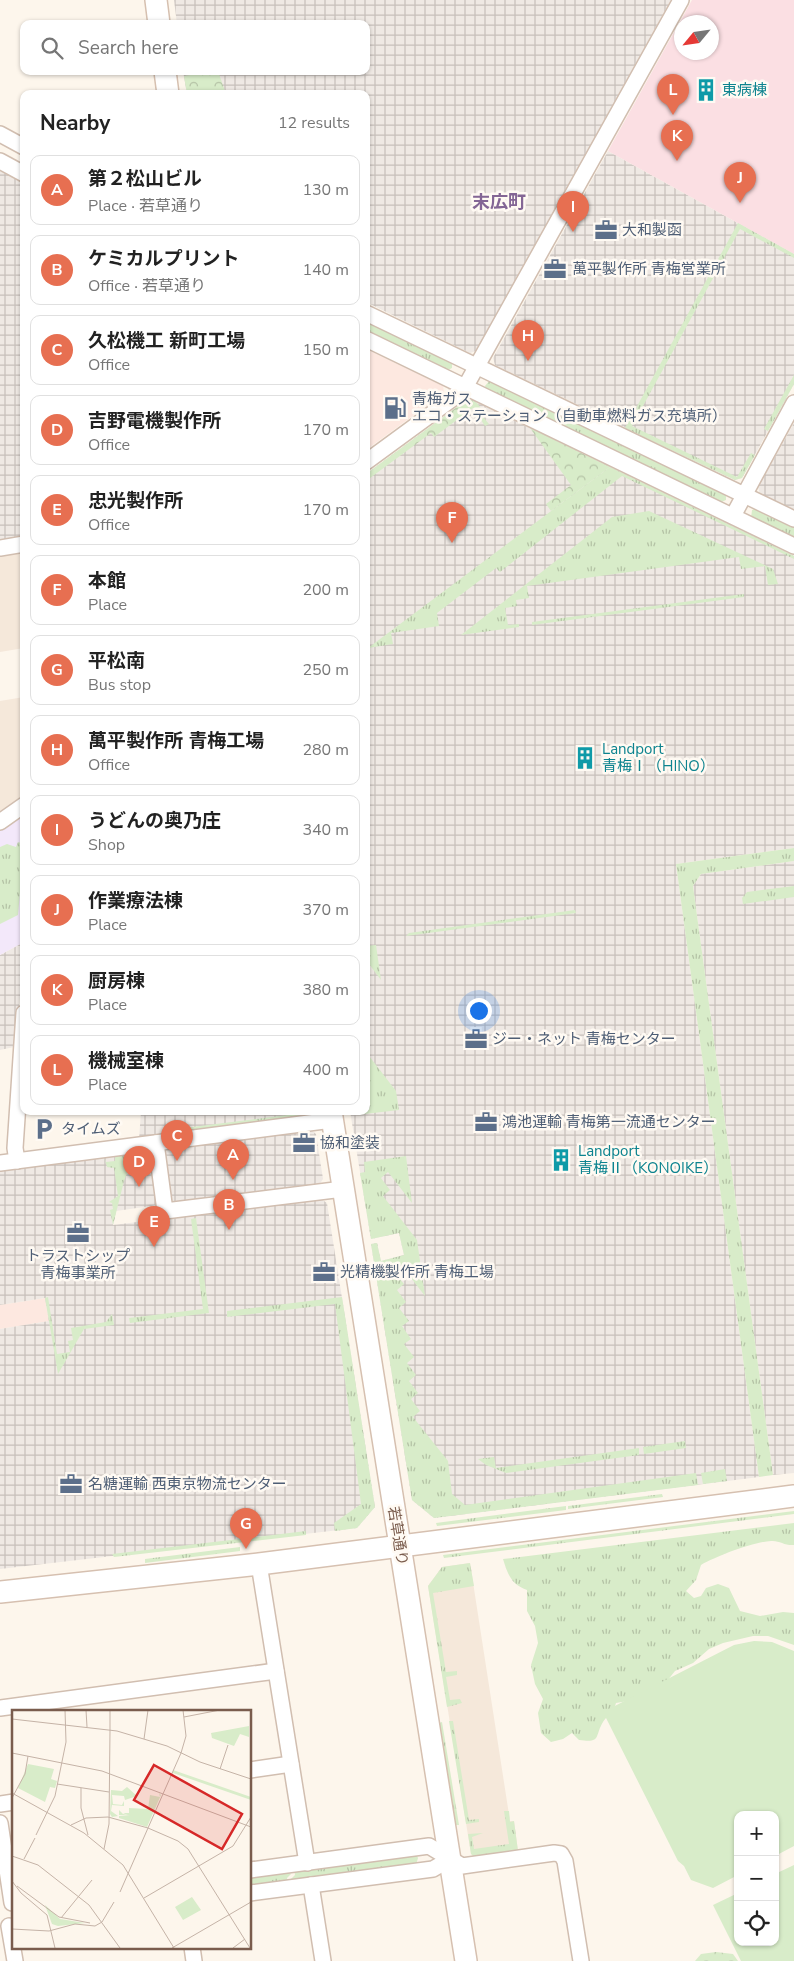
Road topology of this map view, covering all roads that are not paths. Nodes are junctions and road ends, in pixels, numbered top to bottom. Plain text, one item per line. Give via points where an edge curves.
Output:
1 (156, 0) edge
2 (681, 0) edge
3 (158, 20) edge
4 (166, 75) edge
5 (167, 90) edge
6 (1, 137) edge
7 (20, 145) edge
8 (0, 161) edge
9 (20, 172) edge
10 (370, 315) edge
11 (370, 341) edge
12 (476, 366) junction
13 (464, 386) junction
14 (794, 403) edge
15 (370, 459) edge
16 (743, 495) junction
17 (733, 516) junction
18 (794, 519) edge
19 (20, 545) edge
20 (794, 546) edge
21 (0, 548) edge
22 (20, 808) edge
23 (0, 822) edge
24 (20, 1073) edge
25 (332, 1116) edge
26 (156, 1143) junction
27 (17, 1161) junction
28 (0, 1163) edge
29 (343, 1189) junction
30 (794, 1496) edge
31 (400, 1546) junction
32 (259, 1564) junction
33 (0, 1592) edge
34 (276, 1671) junction
35 (0, 1708) edge
36 (291, 1764) junction
37 (251, 1770) edge
38 (0, 1823) edge
39 (450, 1859) junction
40 (307, 1862) junction
41 (251, 1870) edge
42 (311, 1885) junction
43 (251, 1893) edge
44 (8, 1903) edge
45 (8, 1927) edge
46 (12, 1946) edge
47 (12, 1948) edge
48 (192, 1948) edge
49 (15, 1961) edge
50 (194, 1961) edge
51 (323, 1961) edge
52 (466, 1961) edge
53 (581, 1961) edge

1 - 3 street
2 - 12 street
4 - 5 street
6 - 7 street
8 - 9 street
10 - 12 street
11 - 13 street
12 - 13 street
12 - 16 street
13 - 15 street
13 - 17 street
14 - 16 street
16 - 17 street
16 - 18 street
17 - 20 street
19 - 21 street
22 - 23 street
24 - 27 street
25 - 26 street
25 - 29 street, 若草通り
26 - 27 street
26 - 29 street via 166,1211
27 - 28 street
29 - 31 street, 若草通り
30 - 31 street
31 - 32 street
31 - 39 street, 若草通り
32 - 33 street
32 - 34 street
34 - 35 street
34 - 36 street
36 - 37 street
36 - 40 street
38 - 44 street
39 - 40 street via 429,1846
39 - 42 street via 433,1868
39 - 52 street, 若草通り
39 - 53 street via 462,1866 562,1854
40 - 41 street
42 - 43 street
42 - 51 street
45 - 46 street
47 - 49 street
48 - 50 street

